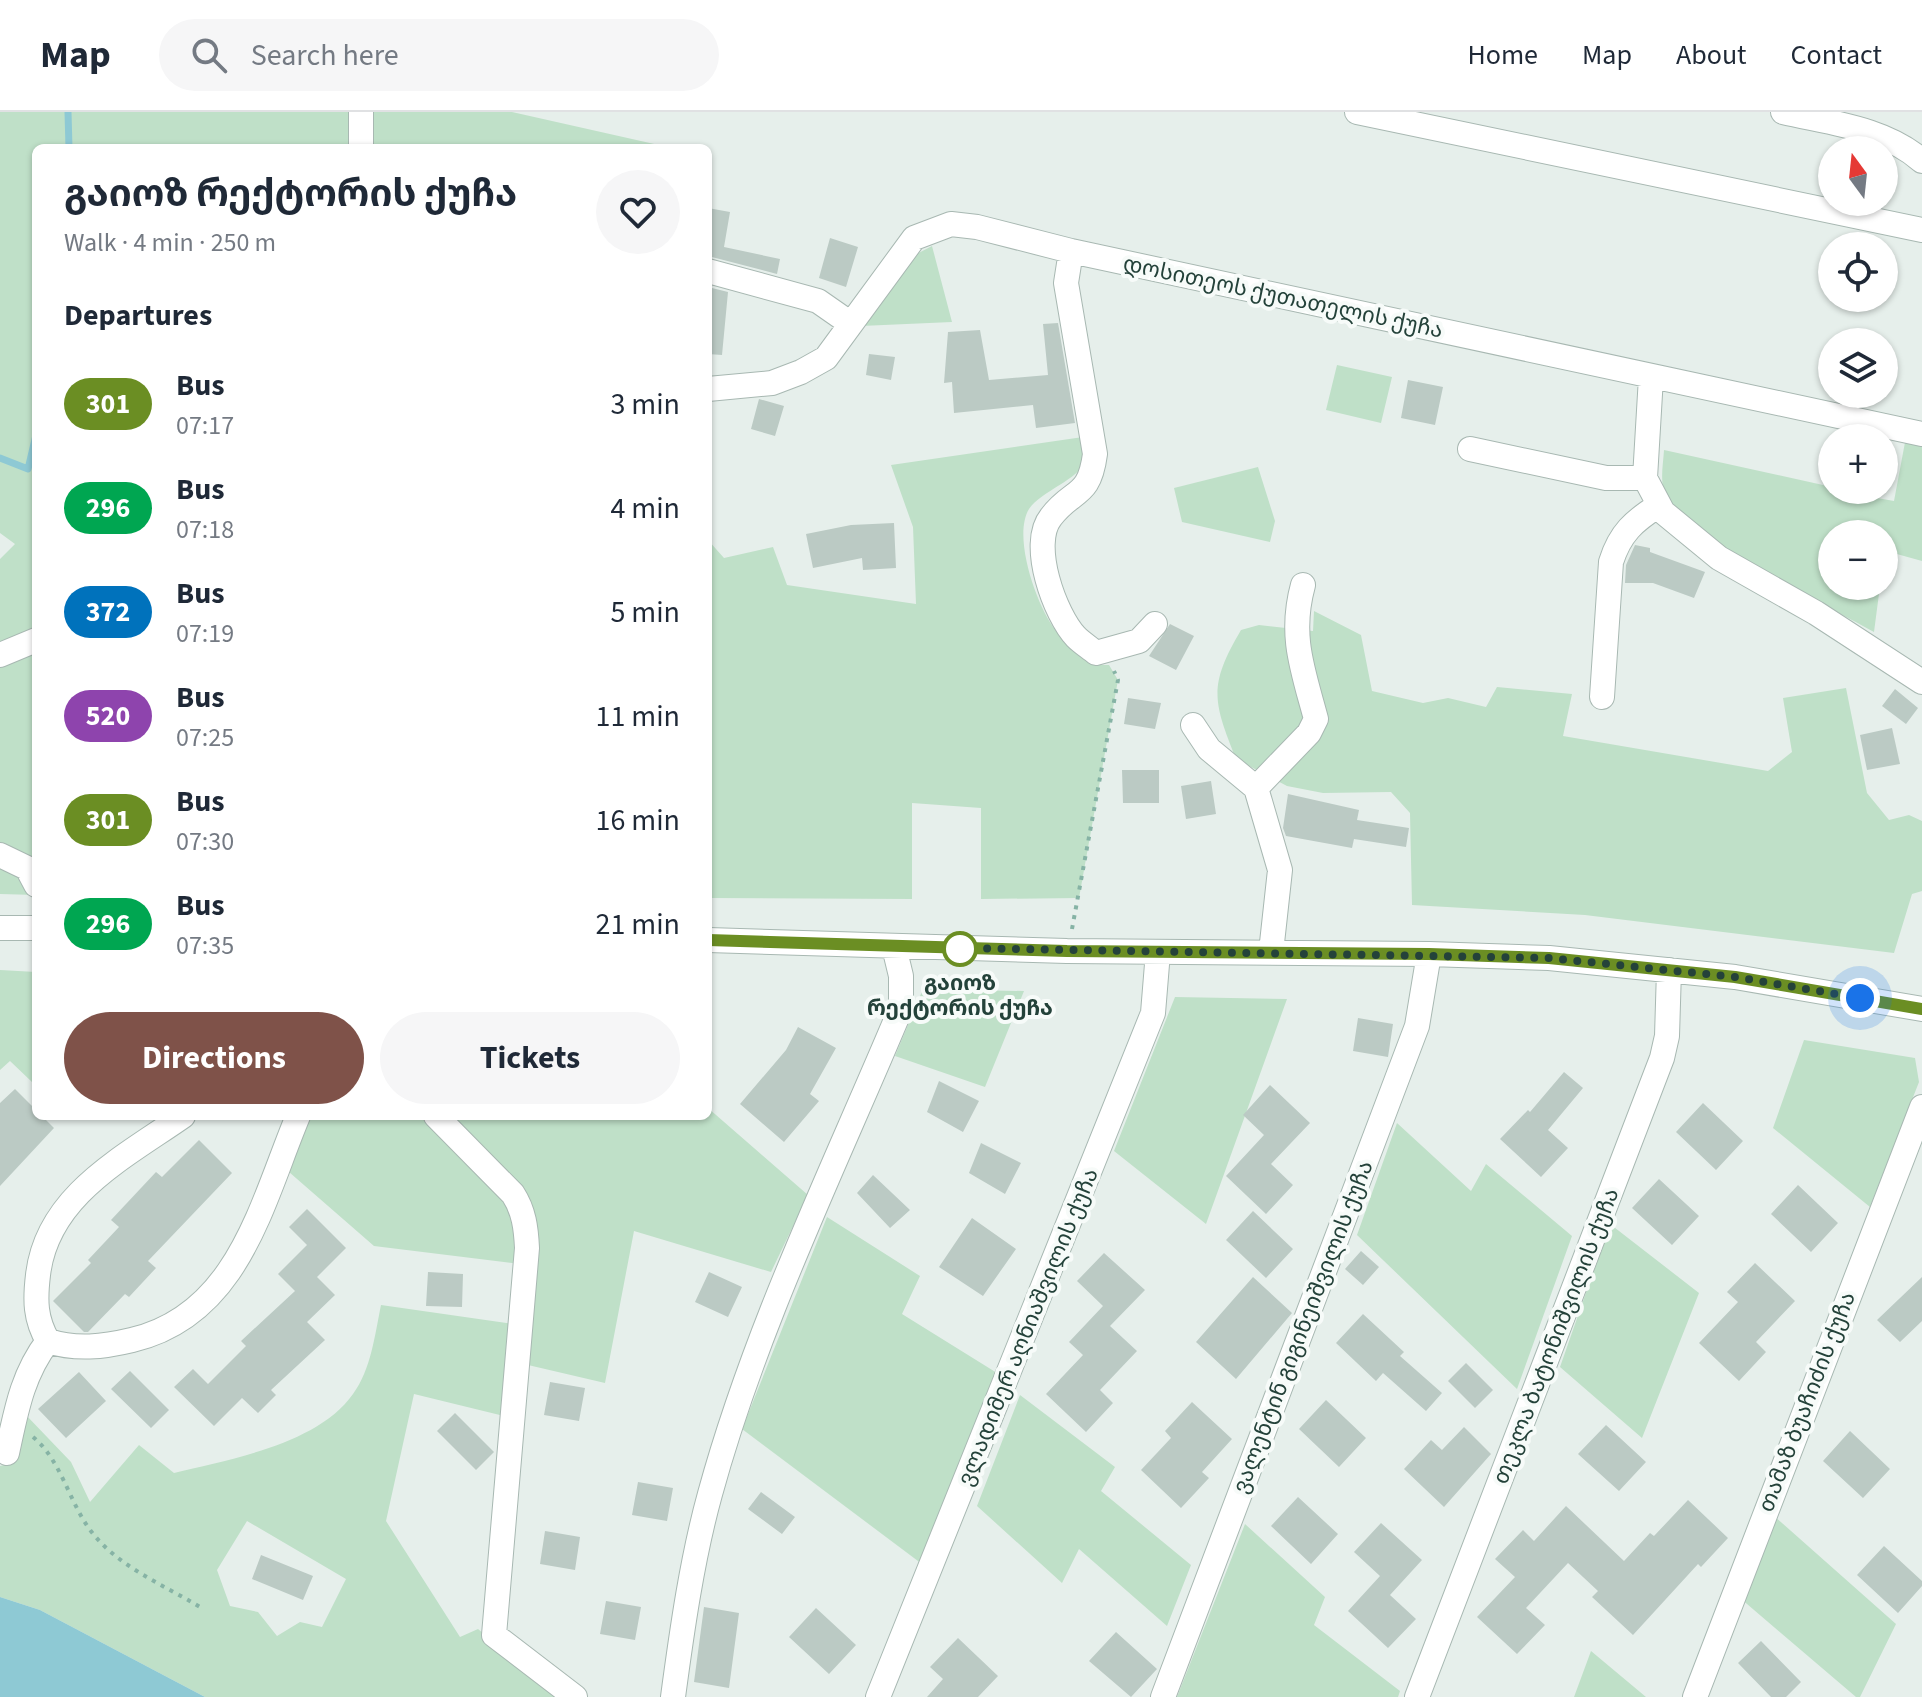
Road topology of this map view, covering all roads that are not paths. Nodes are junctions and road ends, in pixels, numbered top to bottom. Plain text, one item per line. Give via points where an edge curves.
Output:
1 (361, 112) edge
2 (1357, 112) edge
3 (1789, 113) edge
4 (361, 144) edge
5 (1922, 161) edge
6 (1922, 230) edge
7 (1071, 251) junction
8 (712, 272) edge
9 (851, 324) junction
10 (1651, 377) junction
11 (712, 389) edge
12 (1922, 434) edge
13 (1470, 449) dead end
14 (1645, 478) junction
15 (1659, 505) junction
16 (1303, 585) dead end
17 (1155, 624) dead end
18 (32, 642) edge
19 (0, 655) edge
20 (1922, 682) edge
21 (1602, 697) dead end
22 (1193, 725) dead end
23 (1256, 788) junction
24 (0, 855) edge
25 (32, 877) edge
26 (0, 928) edge
27 (32, 928) edge
28 (712, 940) edge
29 (894, 947) junction
30 (1158, 952) junction
31 (1271, 952) junction
32 (1429, 954) junction
33 (1669, 970) junction
34 (1922, 1009) edge
35 (1922, 1107) edge
36 (177, 1120) edge
37 (296, 1120) edge
38 (440, 1120) edge
39 (48, 1341) junction
40 (7, 1453) dead end
41 (575, 1697) edge
42 (673, 1697) edge
43 (878, 1697) edge
44 (1163, 1697) edge
45 (1417, 1697) edge
46 (1695, 1697) edge

1 - 4 street
2 - 6 street
3 - 5 street via 1887,137
7 - 9 street, დოსითეოს ქუთათელის ქუჩა via 951,224 914,238
7 - 10 street, დოსითეოს ქუთათელის ქუჩა
7 - 17 street via 1066,283 1095,454 1086,487 1051,516 1045,528 1042,548 1051,595 1075,636 1096,653 1139,641
8 - 9 street via 818,301
9 - 11 street, დოსითეოს ქუთათელის ქუჩა via 826,358 801,372 772,383
10 - 12 street, დოსითეოს ქუთათელის ქუჩა
10 - 14 street
13 - 14 street via 1606,478
14 - 15 street
15 - 20 street via 1719,558
15 - 21 street via 1633,521 1618,540 1611,562
16 - 23 street via 1295,612 1297,648 1316,719
18 - 19 street
22 - 23 street via 1209,749
23 - 31 street via 1280,870
24 - 25 street via 27,868
26 - 27 street
28 - 29 street
29 - 30 street
29 - 42 street via 901,1008 763,1334 733,1421 709,1496
30 - 31 street
30 - 43 street, ვლადიმერ აღნიაშვილის ქუჩა via 1153,1013
31 - 32 street
32 - 33 street
32 - 44 street, ვალენტინ გიგინეიშვილის ქუჩა via 1417,1026
33 - 34 street
33 - 45 street, თეკლა ბატონიშვილის ქუჩა via 1662,1058
35 - 46 street, თამაზ ბუაჩიძის ქუჩა
36 - 39 street via 83,1187 57,1218 40,1259 35,1300
37 - 39 street via 242,1251 220,1287 189,1317 158,1334 115,1344 69,1348
38 - 41 street via 513,1194 526,1230 494,1635
39 - 40 street via 33,1360 20,1392

